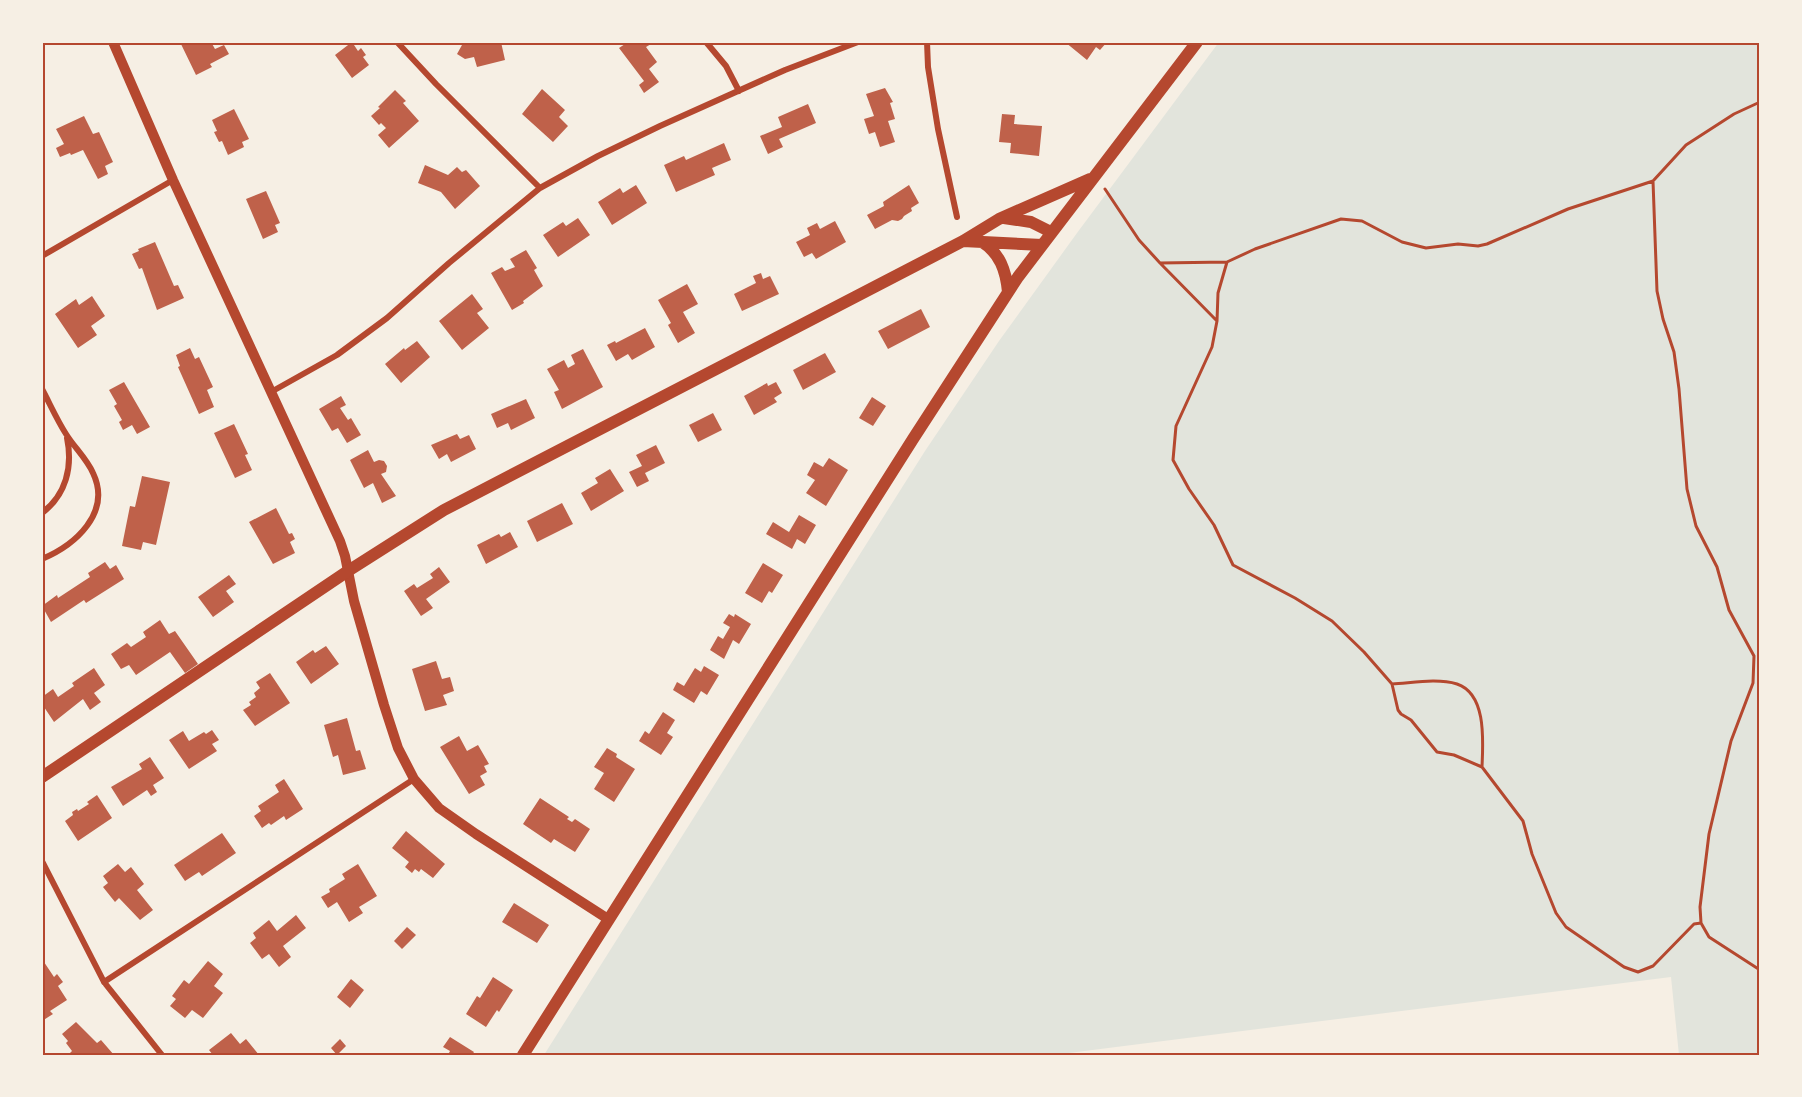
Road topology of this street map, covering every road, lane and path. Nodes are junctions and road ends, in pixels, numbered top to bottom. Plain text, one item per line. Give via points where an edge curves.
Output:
1 (113, 42) edge
2 (398, 42) edge
3 (706, 42) edge
4 (858, 42) edge
5 (927, 42) edge
6 (1197, 42) edge
7 (739, 91) junction
8 (1760, 102) edge
9 (1091, 178) junction
10 (173, 180) junction
11 (1653, 181) junction
12 (540, 188) junction
13 (1105, 189) dead end
14 (957, 217) dead end
15 (999, 219) junction
16 (1051, 232) junction
17 (963, 240) junction
18 (981, 241) junction
19 (1042, 244) junction
20 (42, 256) edge
21 (1227, 262) junction
22 (1160, 263) junction
23 (1008, 292) junction
24 (1216, 321) junction
25 (42, 389) edge
26 (271, 392) junction
27 (66, 434) junction
28 (42, 513) edge
29 (42, 559) edge
30 (348, 571) junction
31 (1754, 656) junction
32 (1760, 658) edge
33 (1760, 681) edge
34 (1753, 683) junction
35 (1392, 684) junction
36 (1482, 767) junction
37 (42, 777) edge
38 (414, 778) junction
39 (42, 861) edge
40 (608, 919) junction
41 (1701, 923) junction
42 (1760, 970) edge
43 (104, 982) junction
44 (162, 1055) edge
45 (523, 1055) edge

1 - 10 street
2 - 12 street
3 - 7 street via 726,66
4 - 7 street
5 - 14 street via 938,129
6 - 9 main road
7 - 12 street via 598,156
8 - 11 path via 1686,145
9 - 15 main road
9 - 16 main road
10 - 20 street
10 - 26 street
11 - 21 path via 1478,246 1426,248 1402,242 1362,221 1341,219
11 - 31 path via 1657,291 1674,352 1687,489 1696,526 1717,567 1729,610
12 - 26 street via 387,318 337,355
13 - 22 path via 1139,240
15 - 16 main road via 1023,220
15 - 17 main road
16 - 19 main road
17 - 18 main road
17 - 30 main road via 471,495
18 - 19 main road
18 - 23 main road via 999,258
19 - 23 main road
21 - 22 path
21 - 24 path via 1218,293
22 - 24 path
23 - 40 main road
24 - 35 path via 1212,347 1176,426 1173,460 1214,525 1233,565 1332,621
25 - 27 street
26 - 30 street via 340,541
27 - 28 street via 67,478 56,502
27 - 29 street via 93,470 96,504 77,539
30 - 37 main road
30 - 38 street via 384,705 398,748
31 - 32 path
31 - 34 path
33 - 34 path
34 - 41 path via 1731,741 1709,834
35 - 36 path via 1398,710 1437,752
35 - 36 path via 1448,682 1459,684 1471,695 1481,716
36 - 41 path via 1523,821 1556,914 1566,927 1624,967 1638,972 1653,966 1694,924
38 - 40 street via 439,808
38 - 43 street
39 - 43 street
40 - 45 main road
41 - 42 path via 1709,937
43 - 44 street

